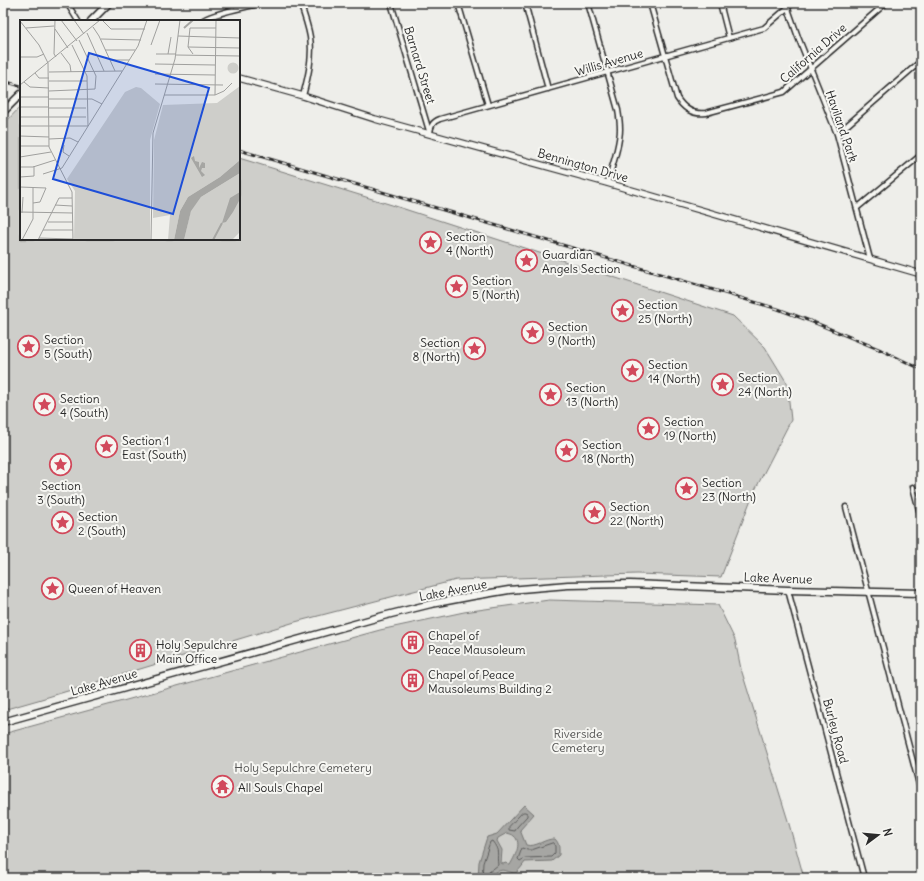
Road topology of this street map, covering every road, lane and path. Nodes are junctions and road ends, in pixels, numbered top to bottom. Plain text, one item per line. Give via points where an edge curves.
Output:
1 (67, 3) edge
2 (109, 3) edge
3 (300, 3) edge
4 (391, 3) edge
5 (458, 3) edge
6 (524, 3) edge
7 (588, 3) edge
8 (650, 3) edge
9 (720, 3) edge
10 (792, 3) edge
11 (886, 3) edge
12 (254, 5) dead end
13 (787, 5) edge
14 (77, 20) edge
15 (92, 20) edge
16 (203, 20) edge
17 (729, 38) junction
18 (664, 56) junction
19 (921, 61) edge
20 (811, 69) junction
21 (608, 72) junction
22 (240, 78) edge
23 (548, 89) junction
24 (20, 95) edge
25 (303, 96) junction
26 (488, 105) junction
27 (3, 112) edge
28 (430, 133) junction
29 (837, 134) junction
30 (920, 156) edge
31 (921, 163) edge
32 (608, 183) junction
33 (857, 208) junction
34 (870, 259) junction
35 (921, 274) edge
36 (913, 487) dead end
37 (846, 507) dead end
38 (921, 518) edge
39 (788, 590) junction
40 (868, 591) junction
41 (921, 593) edge
42 (3, 722) edge
43 (921, 792) edge
44 (864, 878) edge

1 - 14 street
2 - 15 main road
3 - 25 street via 311,48
4 - 28 street, Barnard Street
5 - 26 street
6 - 23 street
7 - 21 street
8 - 18 street, California Drive
9 - 17 street
10 - 13 street, Willis Avenue
11 - 20 street, California Drive
12 - 16 street
13 - 17 street, Willis Avenue via 764,28
13 - 20 street, Haviland Park
17 - 18 street, Willis Avenue
18 - 20 street, California Drive via 677,98 684,107 700,114 784,92
18 - 21 street, Willis Avenue
19 - 29 street
20 - 29 street, Haviland Park
21 - 23 street, Willis Avenue
21 - 32 street via 620,129
22 - 25 street, Bennington Drive
23 - 26 street, Willis Avenue
24 - 27 main road
25 - 28 street, Bennington Drive
26 - 28 street, Willis Avenue via 436,120
28 - 32 street, Bennington Drive
29 - 33 street, Haviland Park
30 - 31 street
30 - 33 street
32 - 34 street, Bennington Drive
33 - 34 street, Haviland Park
34 - 35 street, Bennington Drive
36 - 38 street
37 - 40 street
39 - 40 main road, Lake Avenue
39 - 42 main road, Lake Avenue via 630,584 509,590 473,596 383,616
39 - 44 street, Burley Road
40 - 41 main road, Lake Avenue
40 - 43 street

